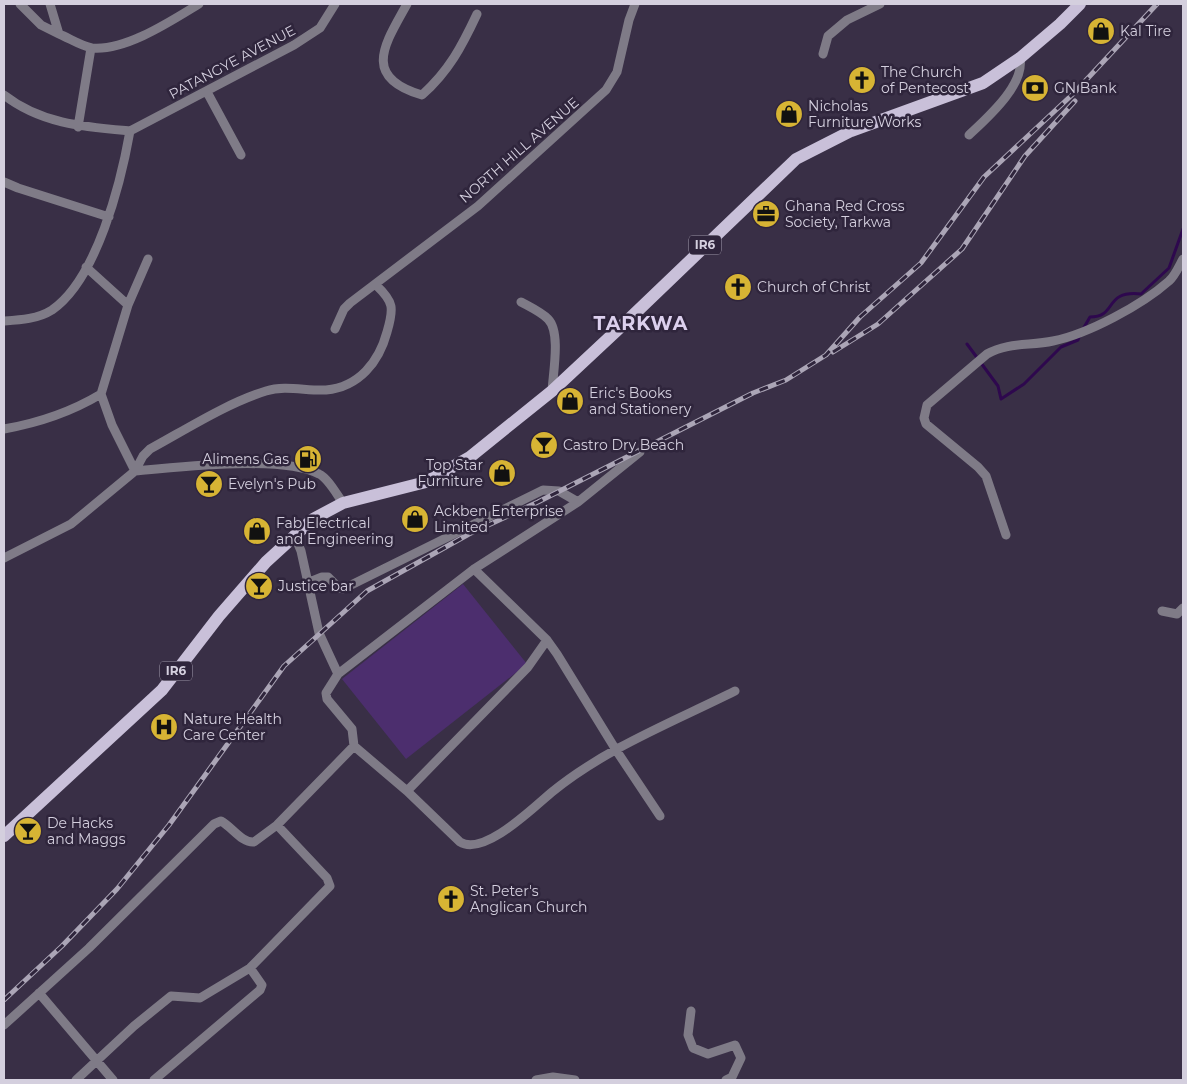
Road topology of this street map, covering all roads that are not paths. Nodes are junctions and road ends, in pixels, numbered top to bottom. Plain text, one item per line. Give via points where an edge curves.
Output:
1 (20, 4) edge
2 (50, 4) edge
3 (199, 4) edge
4 (335, 4) edge
5 (407, 4) edge
6 (635, 4) edge
7 (880, 4) edge
8 (1080, 4) edge
9 (477, 14) dead end
10 (59, 34) junction
11 (91, 48) junction
12 (823, 54) dead end
13 (1020, 58) junction
14 (208, 92) junction
15 (4, 95) edge
16 (78, 127) junction
17 (130, 131) junction
18 (969, 135) dead end
19 (241, 155) dead end
20 (4, 182) edge
21 (109, 217) junction
22 (148, 259) dead end
23 (1183, 259) edge
24 (86, 267) junction
25 (376, 285) junction
26 (521, 302) dead end
27 (128, 305) junction
28 (4, 321) edge
29 (335, 329) dead end
30 (552, 391) junction
31 (101, 394) junction
32 (4, 429) edge
33 (640, 452) dead end
34 (135, 471) junction
35 (578, 502) junction
36 (344, 503) junction
37 (294, 534) junction
38 (1006, 535) dead end
39 (4, 558) edge
40 (474, 568) junction
41 (307, 583) junction
42 (1183, 608) edge
43 (1162, 611) dead end
44 (546, 640) junction
45 (338, 674) junction
46 (735, 692) dead end
47 (354, 746) junction
48 (616, 750) junction
49 (407, 791) junction
50 (660, 816) dead end
51 (277, 824) junction
52 (4, 836) edge
53 (250, 968) junction
54 (39, 993) junction
55 (691, 1012) dead end
56 (4, 1025) edge
57 (97, 1060) junction
58 (76, 1080) edge
59 (113, 1080) edge
60 (154, 1080) edge
61 (536, 1080) edge
62 (575, 1080) edge
63 (726, 1080) edge

1 - 10 street via 41,26
2 - 10 street
3 - 11 street via 132,40
4 - 14 street, PATANGYE AVENUE via 320,28
5 - 9 street via 382,56 385,72 405,90 422,94 440,79 458,53
6 - 25 street, NORTH HILL AVENUE via 622,59 606,90 478,206
7 - 12 street via 847,20 828,36
8 - 13 main road, IR6
10 - 11 street
11 - 16 street
13 - 18 street via 1022,68 1008,94
13 - 30 main road, IR6 via 983,83 851,131 796,159
14 - 17 street, PATANGYE AVENUE
14 - 19 street
15 - 16 street via 17,105
16 - 17 street
17 - 21 street
20 - 21 street
21 - 24 street
22 - 27 street
23 - 38 street via 1170,280 1115,318 1054,341 998,348 986,354 927,405 926,424 986,476
24 - 27 street
24 - 28 street via 71,292 51,310 28,319
25 - 29 street, NORTH HILL AVENUE via 344,309
25 - 34 street via 391,301 392,310 379,353 359,378 326,390 288,388 265,391 150,449
26 - 30 street via 548,318 554,327
27 - 31 street
30 - 36 main road, IR6 via 470,457 426,482
31 - 32 street via 78,408
31 - 34 street
33 - 35 street
34 - 36 street via 187,466 297,466 320,474
34 - 39 street via 71,524
35 - 40 street
35 - 41 street via 559,491 543,490 343,589 328,577
36 - 37 main road, IR6 via 313,519
37 - 41 street via 302,550
37 - 52 main road, IR6 via 219,616 162,690
40 - 44 street
40 - 45 street
41 - 45 street via 319,633
42 - 43 street via 1177,614
44 - 48 street
44 - 49 street via 528,667
45 - 47 street via 326,693 327,699 352,729
46 - 48 street
47 - 49 street
47 - 51 street
48 - 49 street via 576,772 516,823 478,844 460,842
48 - 50 street
51 - 53 street via 327,878 330,886
51 - 54 street via 250,842 221,821 214,824
53 - 57 street via 200,998 170,996
53 - 60 street via 262,985 260,990
54 - 56 street
54 - 57 street
55 - 63 street via 688,1035 693,1048 708,1054 735,1044 742,1058 732,1077
57 - 58 street
57 - 59 street
61 - 62 street via 553,1077

